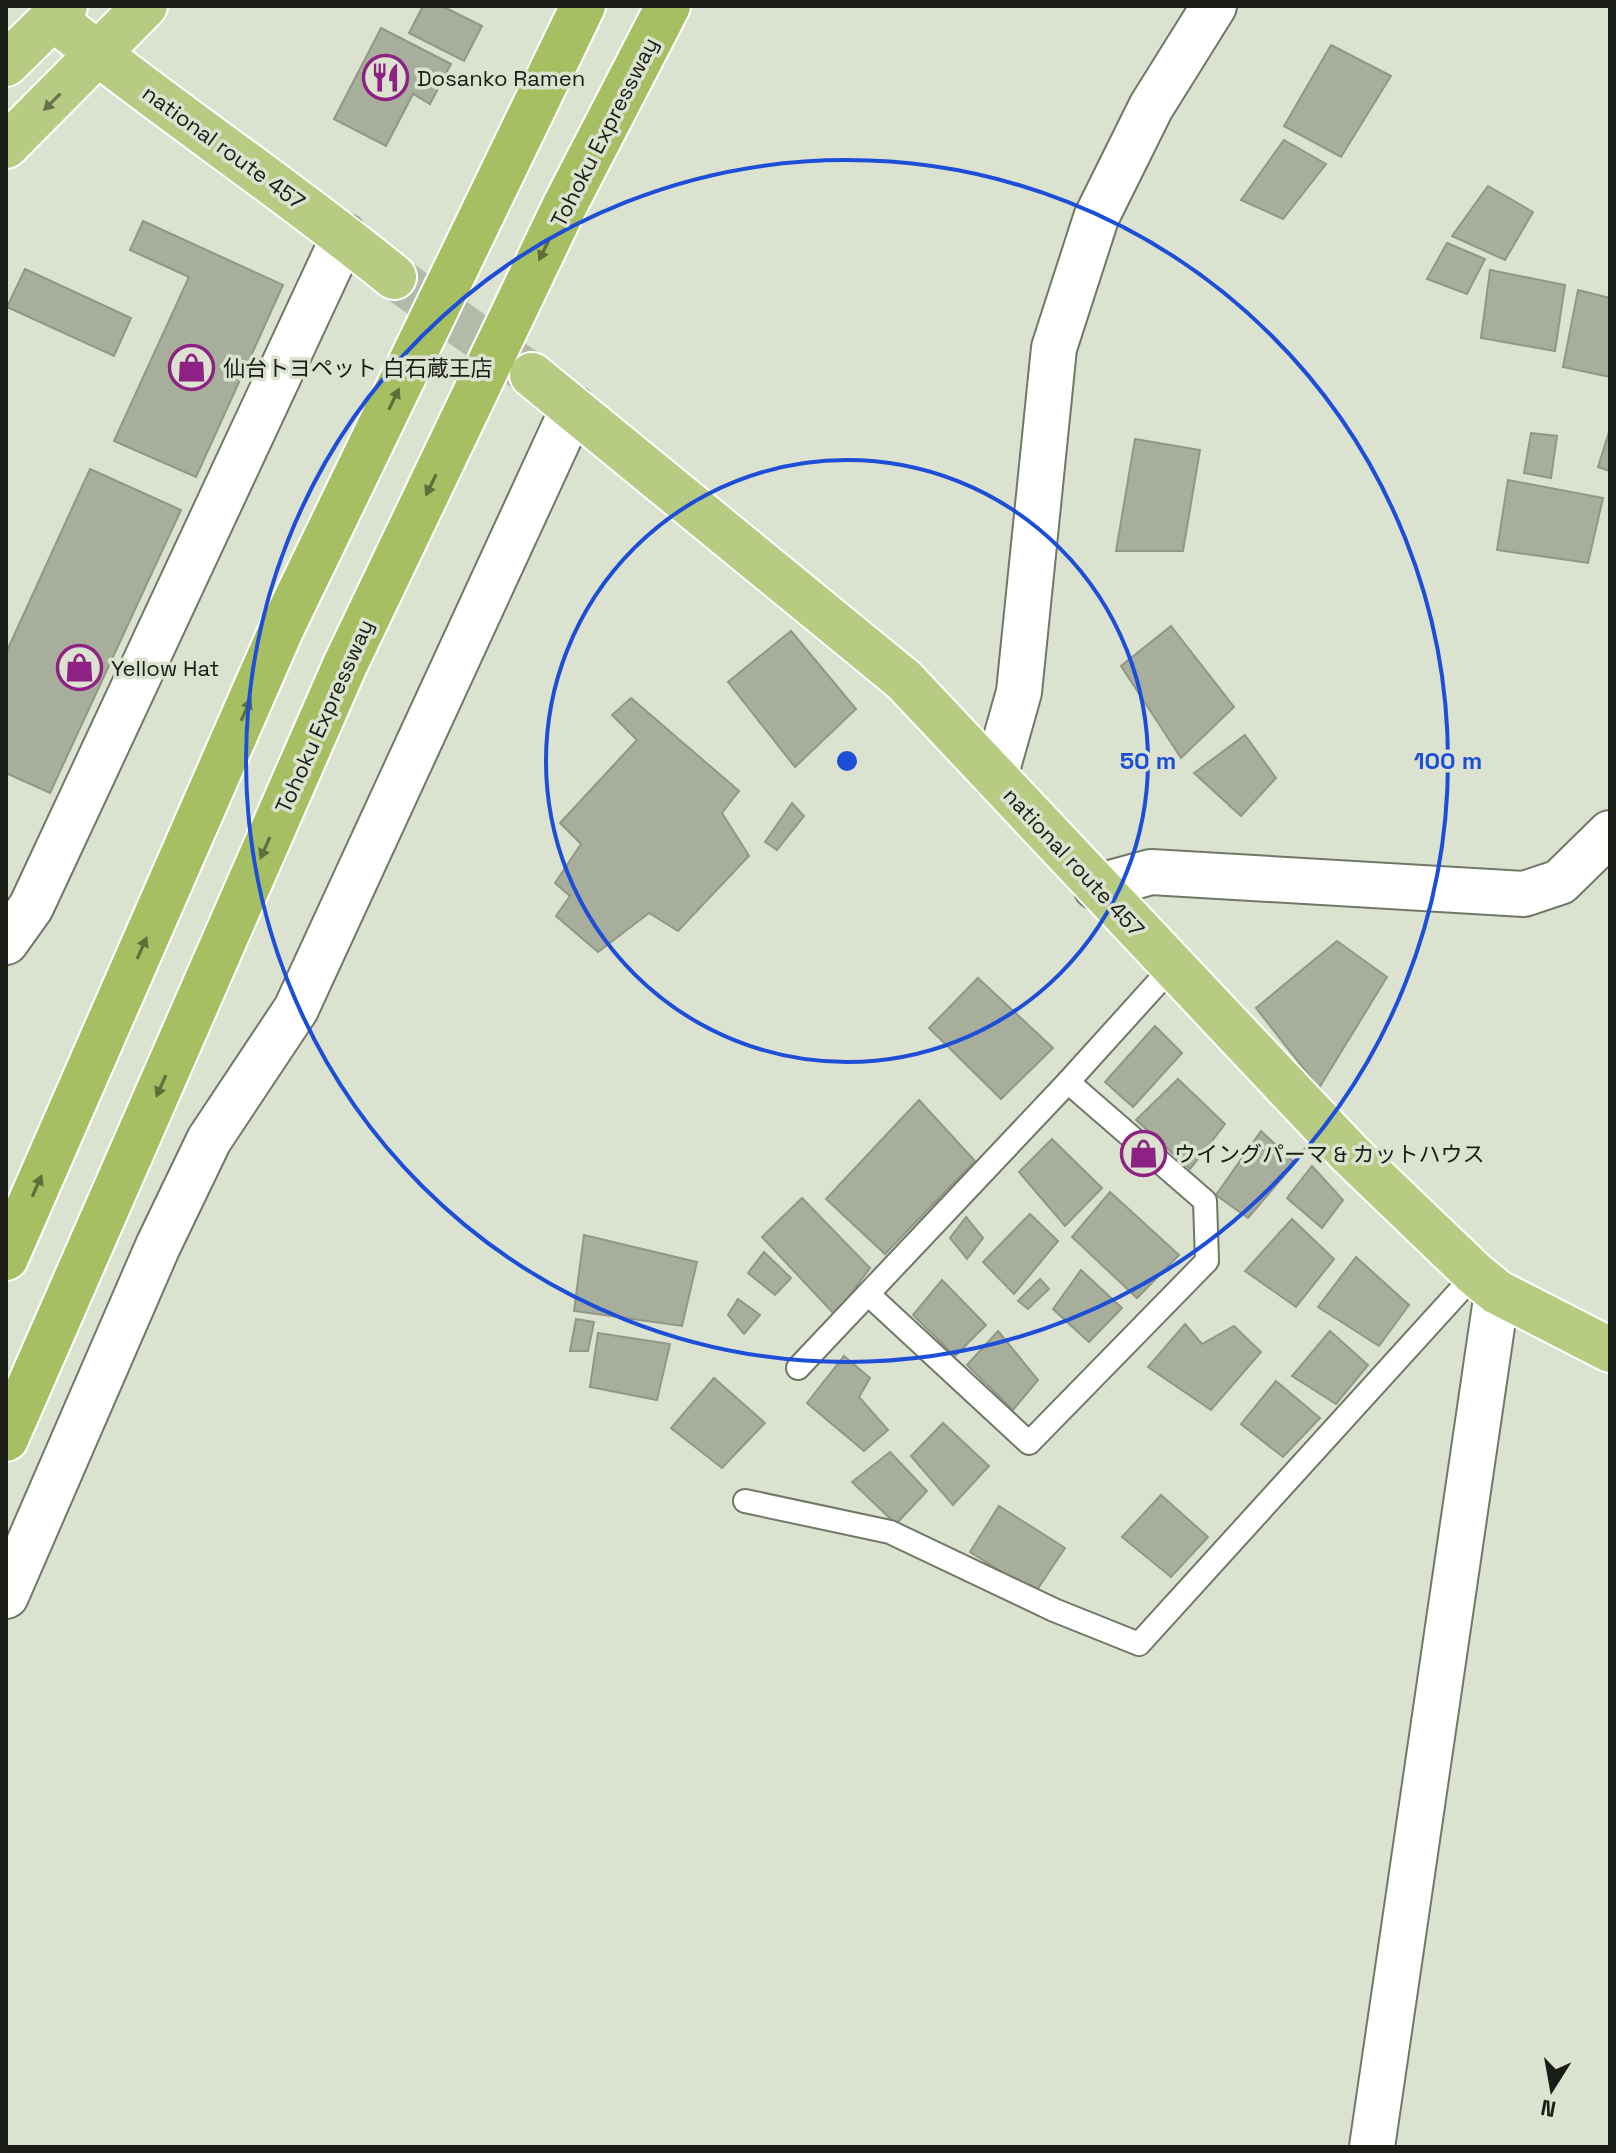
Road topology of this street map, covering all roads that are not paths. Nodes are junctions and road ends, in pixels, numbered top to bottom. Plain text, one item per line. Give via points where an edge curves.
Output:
1 (145, 6) edge
2 (583, 6) edge
3 (668, 6) edge
4 (1214, 6) edge
5 (59, 12) edge
6 (99, 55) junction
7 (6, 64) edge
8 (6, 146) edge
9 (344, 236) junction
10 (394, 277) tunnel mouth
11 (532, 375) tunnel mouth
12 (573, 408) junction
13 (995, 777) junction
14 (1610, 833) edge
15 (1096, 887) junction
16 (6, 942) edge
17 (1172, 967) junction
18 (1068, 1082) junction
19 (6, 1258) edge
20 (1486, 1283) junction
21 (868, 1294) junction
22 (1610, 1350) edge
23 (798, 1368) dead end
24 (6, 1439) edge
25 (745, 1501) dead end
26 (6, 1596) edge
27 (1372, 2147) edge

1 - 6 highway
19 -> 2 highway via 282,628
3 -> 24 highway, Tohoku Expressway via 565,205 345,665
4 - 13 street via 1151,107 1096,218 1054,348 1019,692
5 - 6 highway, national route 457
5 - 7 highway
6 -> 8 highway
6 - 9 highway, national route 457
9 - 10 highway, national route 457
9 - 16 street via 31,907
11 - 12 highway, national route 457
12 - 13 highway, national route 457 via 904,680
12 - 26 street via 296,1009 209,1140 164,1232
13 - 15 highway, national route 457
14 - 15 street via 1560,882 1524,894 1151,872
15 - 17 highway, national route 457
17 - 18 lane
17 - 20 highway, national route 457 via 1350,1154
18 - 21 lane
18 - 21 lane via 1205,1201 1207,1261 1029,1443
20 - 22 highway, national route 457
20 - 25 lane via 1139,1644 890,1532
20 - 27 street
21 - 23 lane

